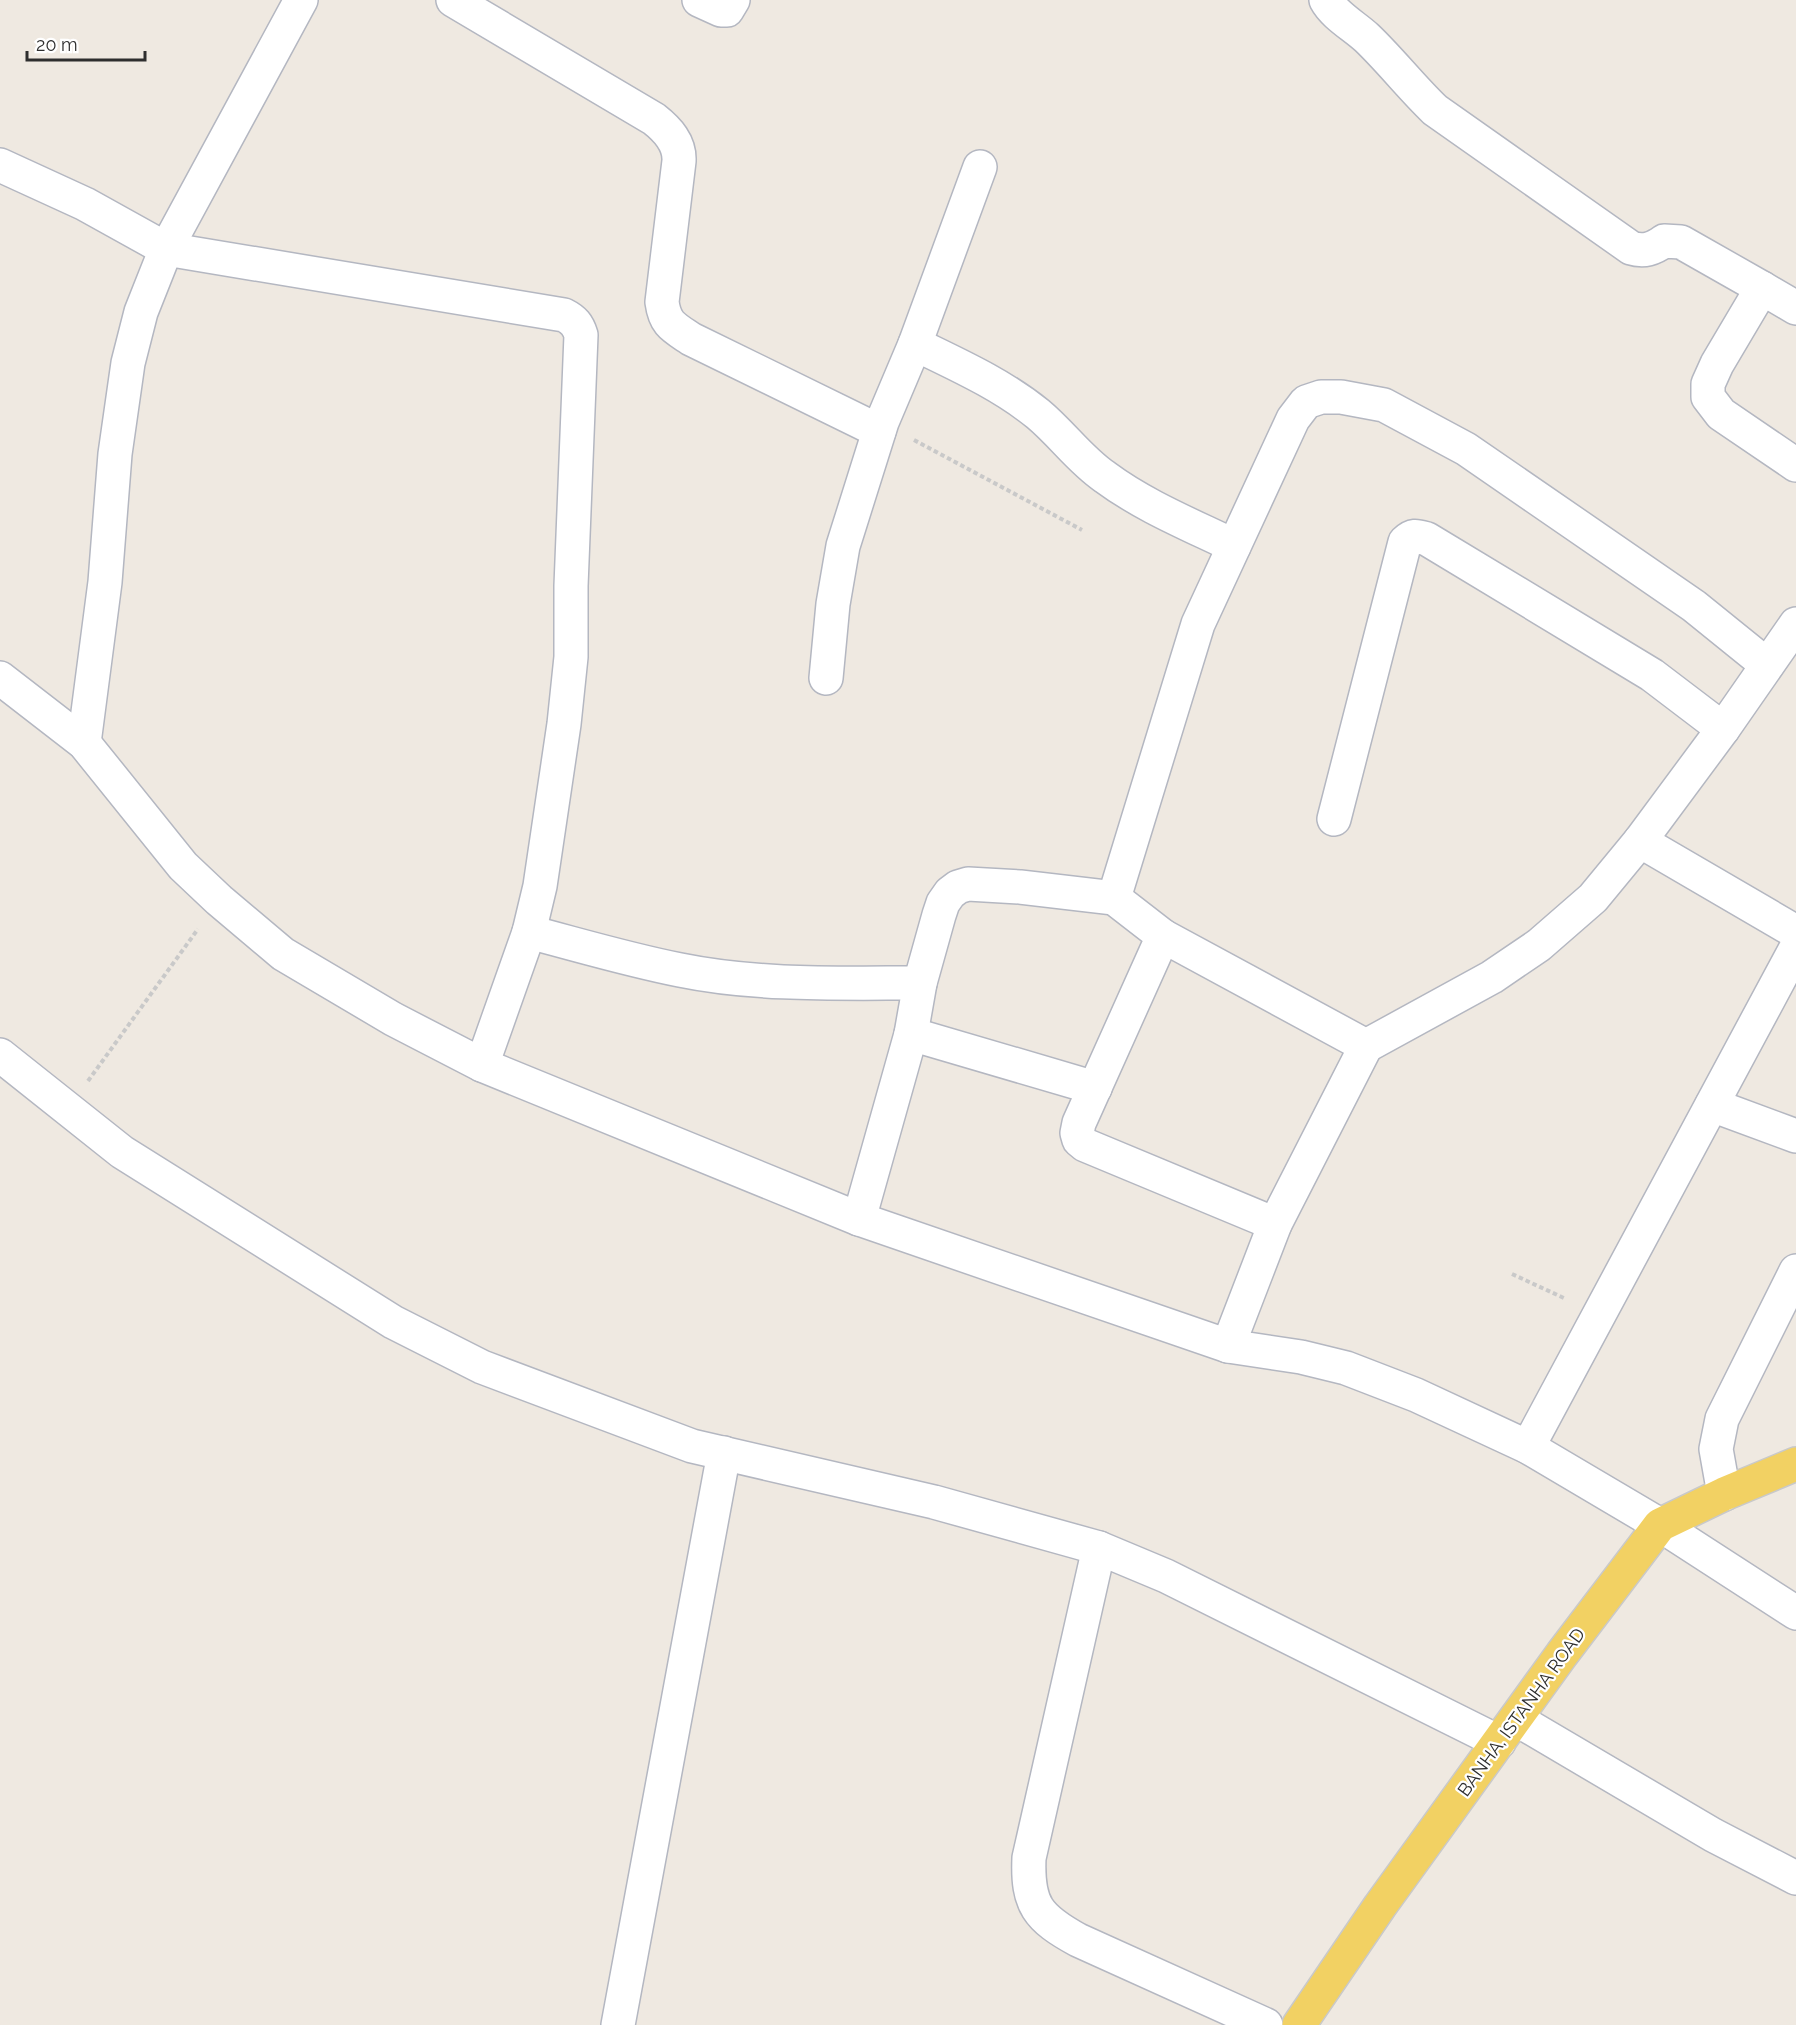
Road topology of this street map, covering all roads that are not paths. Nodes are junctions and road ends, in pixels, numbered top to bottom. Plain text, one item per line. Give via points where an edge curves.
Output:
1 (301, 0) edge
2 (453, 0) edge
3 (699, 0) edge
4 (733, 0) edge
5 (1326, 0) edge
6 (0, 165) edge
7 (980, 167) dead end
8 (166, 249) junction
9 (1762, 288) junction
10 (1796, 308) edge
11 (915, 344) junction
12 (880, 426) junction
13 (1796, 465) edge
14 (1234, 546) junction
15 (1786, 644) edge
16 (0, 678) edge
17 (826, 678) dead end
18 (1723, 729) junction
19 (84, 743) junction
20 (1334, 819) dead end
21 (1640, 841) junction
22 (1114, 898) junction
23 (529, 932) junction
24 (1796, 932) edge
25 (1163, 936) junction
26 (1796, 948) edge
27 (920, 983) junction
28 (911, 1034) junction
29 (1366, 1046) junction
30 (0, 1055) edge
31 (482, 1065) junction
32 (1095, 1088) junction
33 (1712, 1105) junction
34 (1796, 1136) edge
35 (859, 1219) junction
36 (1275, 1224) junction
37 (1796, 1271) edge
38 (1228, 1346) junction
39 (1528, 1447) junction
40 (724, 1453) junction
41 (1796, 1464) edge
42 (1724, 1494) junction
43 (1660, 1525) junction
44 (1099, 1548) junction
45 (1796, 1613) edge
46 (1507, 1731) junction
47 (1796, 1878) edge
48 (618, 2025) edge
49 (1266, 2025) edge
50 (1299, 2025) edge

1 - 8 street
2 - 12 street via 654,119 675,141 680,152 662,302 665,318 672,327
3 - 4 street via 721,10 727,9
5 - 9 street via 1435,110 1631,248 1642,252 1664,241 1681,242
6 - 8 street via 85,204
7 - 11 street
8 - 19 street via 141,312 128,363
8 - 23 street via 564,315 578,326 581,335 571,657 545,861
9 - 10 street
9 - 13 street via 1717,364 1708,384 1708,397 1721,414
11 - 12 street
11 - 14 street via 1007,391 1103,476 1135,497
12 - 17 street via 843,546
14 - 15 street via 1293,419 1306,402 1341,397 1384,405 1466,449 1694,606
14 - 22 street via 1198,624
15 - 18 street
16 - 19 street
18 - 20 street via 1652,675 1416,535 1405,542
18 - 21 street
19 - 31 street via 183,866 283,954 393,1019
21 - 24 street
21 - 29 street via 1593,898 1539,945 1492,977
22 - 25 street
22 - 27 street via 1020,887 958,887 943,903
23 - 27 street via 680,970 723,976 826,983
23 - 31 street
25 - 29 street
25 - 32 street
26 - 33 street
27 - 28 street
28 - 32 street
28 - 35 street
29 - 36 street
30 - 40 street via 122,1152 393,1322 482,1367 692,1446
31 - 35 street
32 - 36 street via 1077,1132 1085,1145
33 - 34 street
33 - 39 street
35 - 38 street
36 - 38 street
37 - 42 street via 1722,1419 1716,1449
38 - 39 street via 1346,1368 1416,1395
39 - 43 street
40 - 44 street via 934,1502
40 - 48 street
41 - 42 main road, BANHA, ISTANHA ROAD
42 - 43 main road, BANHA, ISTANHA ROAD
43 - 45 street
43 - 46 main road, BANHA, ISTANHA ROAD
44 - 46 street
44 - 49 street via 1029,1858 1030,1893 1053,1926 1078,1940
46 - 47 street
46 - 50 main road, BANHA, ISTANHA ROAD

